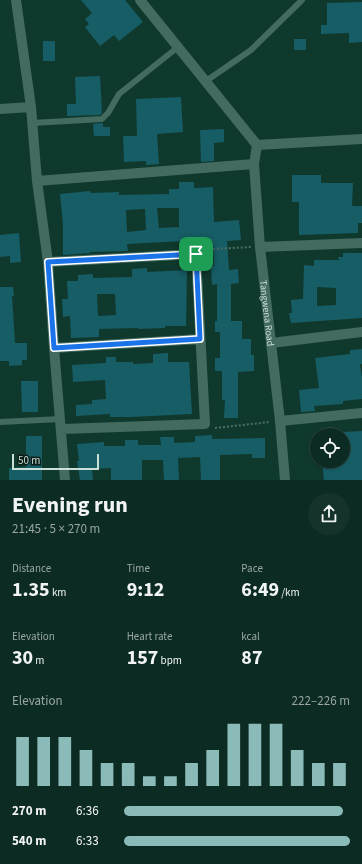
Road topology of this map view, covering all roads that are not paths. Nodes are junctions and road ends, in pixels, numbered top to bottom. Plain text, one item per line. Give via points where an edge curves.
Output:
1 (16, 0) edge
2 (140, 0) edge
3 (302, 0) edge
4 (178, 47) junction
5 (206, 81) junction
6 (31, 107) junction
7 (0, 109) edge
8 (32, 123) junction
9 (362, 139) edge
10 (257, 145) junction
11 (254, 164) junction
12 (37, 181) junction
13 (362, 243) edge
14 (260, 247) junction
15 (48, 262) junction
16 (362, 332) edge
17 (200, 339) junction
18 (270, 343) junction
19 (54, 348) junction
20 (362, 413) edge
21 (280, 421) junction
22 (0, 422) edge
23 (62, 424) junction
24 (66, 480) edge
25 (285, 480) edge

1 - 6 street
2 - 4 street
3 - 5 lane via 251,50
4 - 5 street
4 - 8 lane via 119,94 102,119
5 - 10 street
6 - 7 street
6 - 8 street
8 - 12 street
9 - 10 street
10 - 11 street, Tangwena Road
11 - 12 street
11 - 14 street, Tangwena Road
12 - 15 street
13 - 14 street
14 - 18 street, Tangwena Road
15 - 17 street via 196,254
15 - 19 street
16 - 18 street
17 - 19 street
17 - 23 street via 205,424
18 - 21 street, Tangwena Road
19 - 23 street
20 - 21 street
21 - 25 street, Tangwena Road
22 - 23 lane
23 - 24 street

